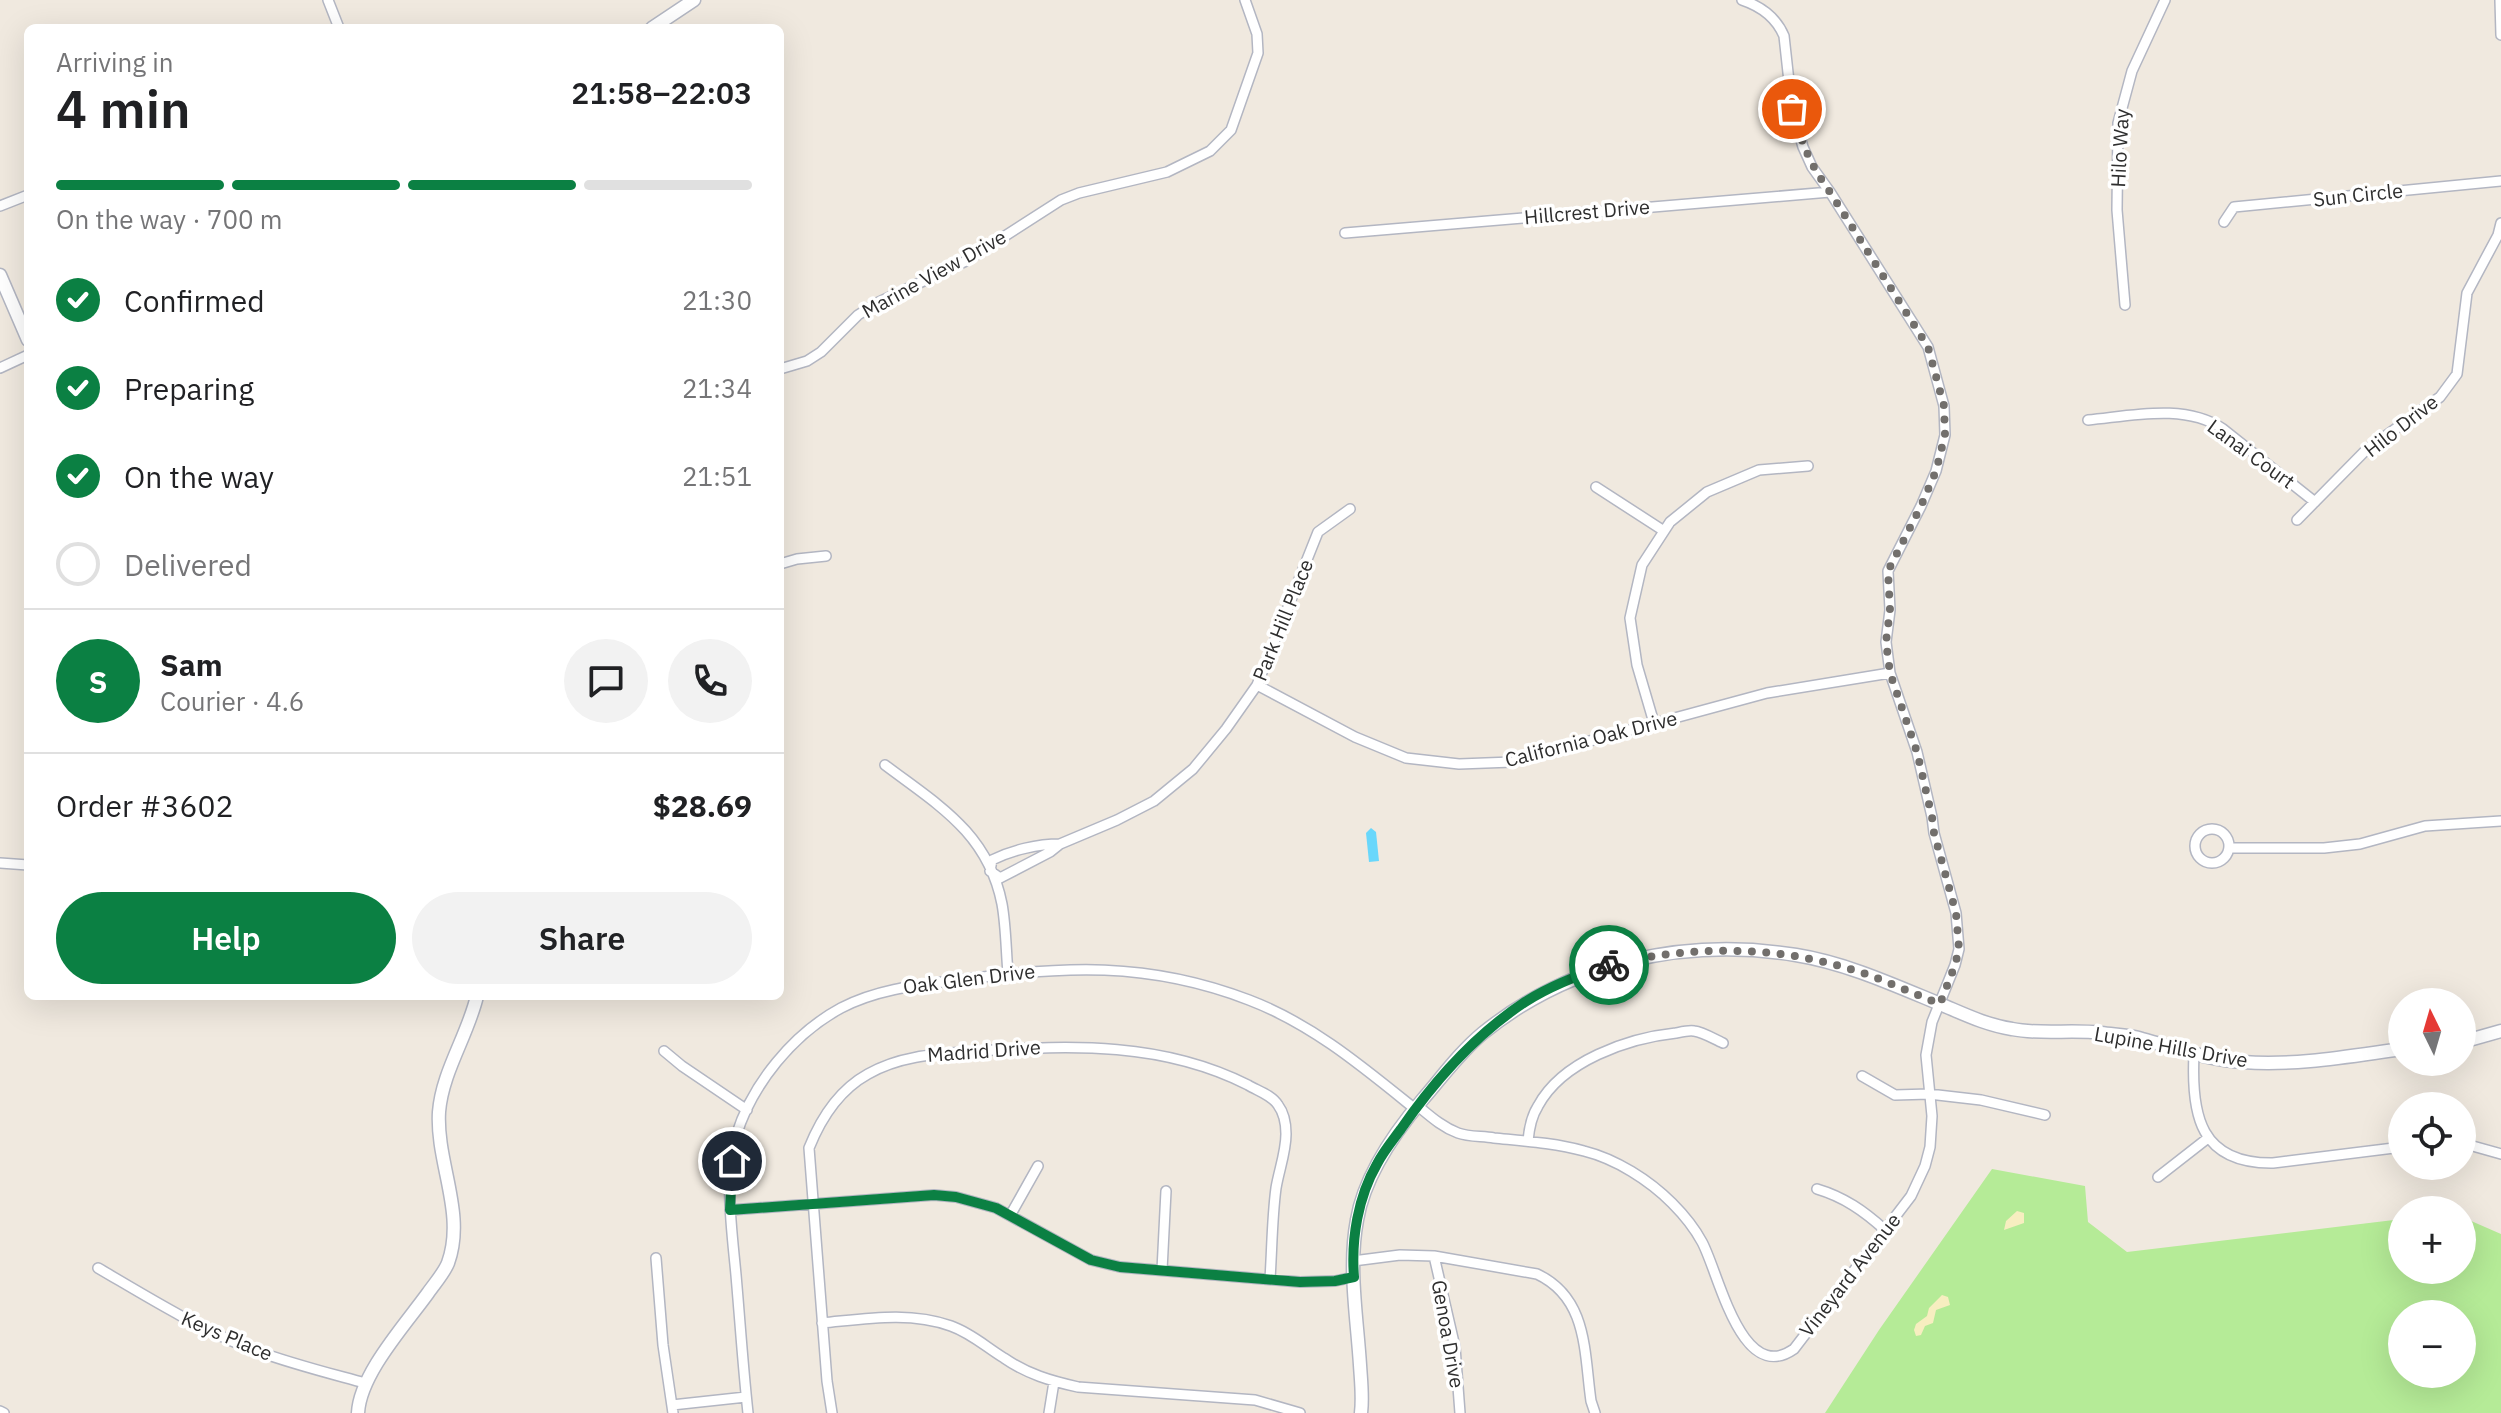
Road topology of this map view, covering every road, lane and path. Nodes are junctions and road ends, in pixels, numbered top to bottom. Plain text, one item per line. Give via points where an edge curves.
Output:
1 (328, 0) edge
2 (694, 0) edge
3 (1245, 0) edge
4 (1742, 0) edge
5 (2165, 0) edge
6 (2500, 0) edge
7 (337, 24) edge
8 (658, 24) edge
9 (2501, 35) edge
10 (2501, 181) edge
11 (1830, 192) junction
12 (24, 197) edge
13 (0, 206) edge
14 (2224, 222) dead end
15 (2501, 223) edge
16 (1345, 233) dead end
17 (0, 275) edge
18 (2125, 305) dead end
19 (24, 331) edge
20 (24, 357) edge
21 (0, 368) edge
22 (784, 368) edge
23 (2088, 420) dead end
24 (1808, 466) dead end
25 (1596, 487) dead end
26 (2315, 502) junction
27 (1350, 509) dead end
28 (2297, 520) dead end
29 (1664, 531) junction
30 (826, 556) dead end
31 (784, 563) edge
32 (1890, 673) junction
33 (1257, 685) junction
34 (1654, 723) junction
35 (885, 765) dead end
36 (2501, 821) edge
37 (1060, 844) junction
38 (2229, 848) dead end
39 (0, 863) edge
40 (24, 865) edge
41 (990, 871) junction
42 (1008, 973) junction
43 (476, 1000) edge
44 (1940, 1004) junction
45 (2501, 1031) edge
46 (2476, 1038) edge
47 (1723, 1043) dead end
48 (664, 1051) dead end
49 (2388, 1051) edge
50 (2194, 1055) junction
51 (1862, 1076) dead end
52 (1929, 1094) junction
53 (1416, 1108) junction
54 (747, 1110) junction
55 (2045, 1115) dead end
56 (2208, 1138) junction
57 (1528, 1141) junction
58 (2476, 1147) edge
59 (2388, 1149) edge
60 (2501, 1154) edge
61 (1038, 1166) dead end
62 (2158, 1177) dead end
63 (1817, 1189) dead end
64 (1166, 1191) dead end
65 (811, 1204) junction
66 (730, 1210) junction
67 (1011, 1214) junction
68 (1885, 1230) junction
69 (1434, 1256) junction
70 (656, 1258) dead end
71 (1353, 1261) junction
72 (98, 1268) dead end
73 (1162, 1270) junction
74 (1354, 1277) junction
75 (1270, 1279) junction
76 (822, 1323) junction
77 (1054, 1382) junction
78 (365, 1383) junction
79 (746, 1397) junction
80 (673, 1409) edge
81 (358, 1413) edge
82 (748, 1413) edge
83 (832, 1413) edge
84 (1049, 1413) edge
85 (1300, 1413) edge
86 (1361, 1413) edge
87 (1460, 1413) edge
88 (1595, 1413) edge

1 - 7 street
2 - 8 street
3 - 22 street, Marine View Drive via 1258,53 1231,130 1210,151 1167,172 1061,200 966,261 877,303 821,352
4 - 11 street, Vineyard Avenue via 1763,9 1780,26 1803,147
5 - 18 street, Hilo Way via 2132,71 2118,123 2117,210
6 - 9 street
10 - 14 street, Sun Circle via 2234,207
11 - 16 street, Hillcrest Drive
11 - 32 street, Vineyard Avenue via 1928,347 1944,406 1945,435 1936,471 1888,571
12 - 13 street
15 - 26 street, Hilo Drive via 2467,293 2457,374 2440,397 2366,450
17 - 19 street
20 - 21 street
23 - 26 street, Lanai Court via 2167,413 2207,419
24 - 29 street via 1759,470 1707,492
25 - 29 street
26 - 28 street, Hilo Drive
27 - 33 street, Park Hill Place via 1318,532
29 - 34 street via 1642,565 1630,618
30 - 31 street
32 - 34 street, California Oak Drive via 1767,693
32 - 44 street, Vineyard Avenue via 1917,752 1956,913 1959,949
33 - 34 street, California Oak Drive via 1406,758 1459,764 1512,762
33 - 37 street, Park Hill Place via 1193,769 1154,801
35 - 41 street via 954,816 974,838
36 - 38 street via 2425,826 2324,848
37 - 41 street, Park Hill Place via 1000,878
37 - 41 street via 1006,852 992,860
39 - 40 street
41 - 42 street via 1002,905
42 - 53 street, Oak Glen Drive via 1119,970 1171,977 1248,1000 1293,1020 1351,1057
42 - 54 street, Oak Glen Drive via 896,988 844,1006 802,1035 773,1065
43 - 78 street via 439,1108 438,1137 455,1223 447,1266
44 - 50 street, Lupine Hills Drive via 2011,1029 2139,1038
44 - 52 street, Vineyard Avenue via 1926,1055
44 - 53 street, Lupine Hills Drive via 1797,955 1736,950 1641,957 1570,979 1527,1001 1461,1054
45 - 46 street
47 - 57 street via 1695,1031 1657,1035 1592,1057 1554,1084 1538,1105
48 - 54 street
49 - 50 street, Lupine Hills Drive via 2297,1063
50 - 56 street via 2196,1113
51 - 52 street via 1895,1095
52 - 55 street
52 - 68 street, Vineyard Avenue via 1932,1116 1925,1166 1911,1196
53 - 57 street, Vineyard Avenue via 1460,1134
53 - 71 street, Lupine Hills Drive via 1376,1165 1357,1217
54 - 66 street, Oak Glen Drive via 736,1137
56 - 59 street via 2229,1156 2257,1163
56 - 62 street
57 - 68 street, Vineyard Avenue via 1585,1151 1618,1165 1674,1205 1701,1239 1741,1333 1760,1354 1774,1358 1794,1349
58 - 60 street
61 - 67 street
63 - 68 street via 1839,1196
64 - 73 street
65 - 66 street
65 - 67 street via 934,1195
65 - 75 street, Madrid Drive via 809,1148 819,1123 841,1093 894,1062 918,1055 1046,1047 1162,1054 1218,1070 1279,1106 1286,1135
65 - 76 street, Madrid Drive
66 - 79 street, Oak Glen Drive
67 - 73 street via 1091,1260
69 - 71 street
69 - 87 street, Genoa Drive via 1455,1347
69 - 88 street via 1537,1274 1570,1299 1578,1315
70 - 80 street
71 - 74 street, Lupine Hills Drive
72 - 78 street, Keys Place via 171,1312 243,1346
73 - 75 street
74 - 75 street
74 - 86 street, Lupine Hills Drive
76 - 77 street via 895,1316 952,1326 1032,1375
76 - 83 street, Madrid Drive
77 - 84 street
77 - 85 street via 1255,1400
78 - 81 street
79 - 80 street
79 - 82 street, Oak Glen Drive

